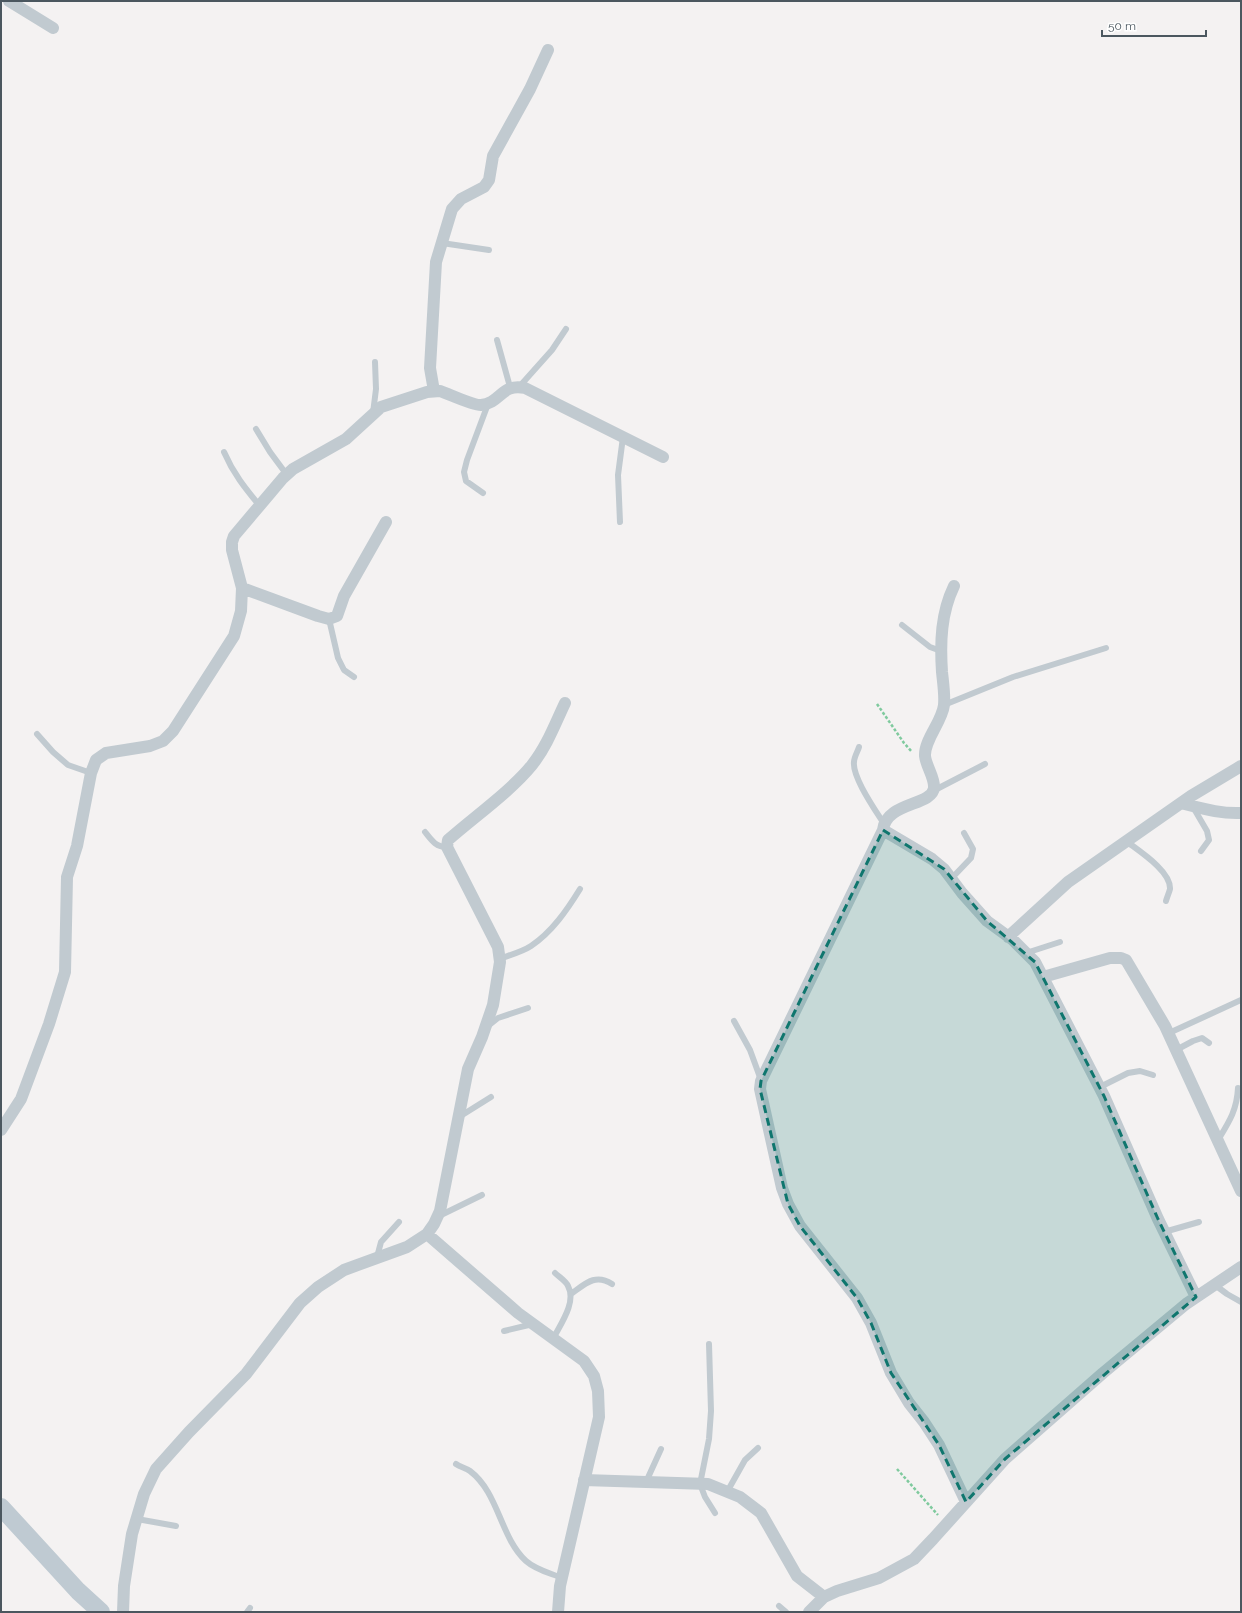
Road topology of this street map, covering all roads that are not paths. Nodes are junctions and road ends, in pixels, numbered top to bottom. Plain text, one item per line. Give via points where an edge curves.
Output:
1 (9, 1) edge
2 (53, 28) dead end
3 (548, 50) dead end
4 (442, 243) junction
5 (489, 250) dead end
6 (566, 329) dead end
7 (497, 340) dead end
8 (375, 362) dead end
9 (515, 387) junction
10 (434, 391) junction
11 (488, 404) junction
12 (373, 413) junction
13 (256, 429) dead end
14 (623, 437) junction
15 (224, 452) dead end
16 (663, 457) dead end
17 (287, 475) junction
18 (483, 493) dead end
19 (259, 505) junction
20 (386, 522) dead end
21 (620, 522) dead end
22 (954, 586) dead end
23 (242, 588) junction
24 (329, 619) junction
25 (902, 625) dead end
26 (1106, 648) dead end
27 (941, 651) junction
28 (354, 677) dead end
29 (565, 703) dead end
30 (944, 705) junction
31 (37, 734) dead end
32 (859, 747) dead end
33 (985, 764) dead end
34 (1241, 766) edge
35 (91, 773) junction
36 (933, 790) junction
37 (1186, 804) junction
38 (1241, 813) edge
39 (884, 827) junction
40 (425, 832) dead end
41 (964, 833) dead end
42 (1126, 841) junction
43 (447, 847) junction
44 (1201, 851) dead end
45 (951, 879) junction
46 (580, 889) dead end
47 (1166, 901) dead end
48 (1008, 936) junction
49 (1060, 942) dead end
50 (1026, 953) junction
51 (499, 959) junction
52 (1043, 977) junction
53 (1241, 1000) edge
54 (528, 1008) dead end
55 (734, 1021) dead end
56 (485, 1028) junction
57 (1168, 1033) junction
58 (1209, 1043) dead end
59 (1176, 1050) junction
60 (1153, 1075) dead end
61 (761, 1081) junction
62 (1100, 1087) junction
63 (1238, 1088) dead end
64 (491, 1097) dead end
65 (459, 1117) junction
66 (1, 1130) edge
67 (1218, 1140) junction
68 (1241, 1191) edge
69 (482, 1195) dead end
70 (437, 1217) junction
71 (399, 1222) dead end
72 (1198, 1222) dead end
73 (1164, 1232) junction
74 (427, 1234) junction
75 (377, 1258) junction
76 (1241, 1268) edge
77 (555, 1273) dead end
78 (612, 1284) dead end
79 (1215, 1285) junction
80 (571, 1294) junction
81 (1196, 1297) junction
82 (1241, 1302) edge
83 (533, 1324) junction
84 (504, 1330) dead end
85 (553, 1339) junction
86 (709, 1344) dead end
87 (758, 1448) dead end
88 (661, 1449) dead end
89 (456, 1464) dead end
90 (584, 1480) junction
91 (646, 1482) junction
92 (700, 1484) junction
93 (728, 1492) junction
94 (966, 1502) junction
95 (1, 1507) edge
96 (715, 1513) dead end
97 (137, 1519) junction
98 (176, 1526) dead end
99 (562, 1578) junction
100 (824, 1597) junction
101 (779, 1606) dead end
102 (101, 1612) edge
103 (123, 1612) edge
104 (558, 1612) edge
105 (786, 1612) edge
106 (810, 1612) edge

1 - 2 street
3 - 4 street via 493,156 489,180 484,188 461,199 452,209
4 - 5 lane
4 - 10 street via 436,262 432,317 430,368
6 - 9 lane via 552,350
7 - 9 lane
8 - 12 lane via 376,389
9 - 11 street
9 - 14 street via 525,388
10 - 11 street via 479,406
10 - 12 street via 381,407
11 - 18 lane via 464,472 466,481
12 - 17 street via 346,439
13 - 17 lane
14 - 16 street
14 - 21 lane via 618,476
15 - 19 lane via 240,482
17 - 19 street
19 - 23 street via 232,542
20 - 24 street via 344,596 337,616
22 - 27 street via 948,597 942,625
23 - 24 street
23 - 35 street via 234,636 173,731 163,741 150,746 106,752 96,760
24 - 28 lane via 338,658 344,670
25 - 27 lane
26 - 30 lane via 1013,676
27 - 30 street
29 - 43 street via 545,746 532,765 515,783 448,840
30 - 36 street via 926,747 925,756
31 - 35 lane via 68,764
32 - 39 lane via 853,762 856,774
33 - 36 lane
34 - 37 street
35 - 66 street via 77,846 67,877 65,972 21,1099
36 - 39 street via 927,797 892,814
37 - 38 street via 1214,811
37 - 42 street
37 - 44 lane via 1207,831 1209,840
39 - 45 street via 932,859
39 - 61 street
40 - 43 lane via 438,847
41 - 45 lane via 973,849 971,858
42 - 47 lane via 1158,866 1167,878 1170,889
42 - 48 street via 1068,882
43 - 51 street via 498,947
45 - 48 street via 987,921
46 - 51 lane via 563,915 544,935 530,946
48 - 50 street
49 - 50 lane
50 - 52 street via 1035,962
51 - 56 street via 493,1005
52 - 57 street via 1110,958 1121,958 1128,963
52 - 62 street
53 - 57 lane
54 - 56 lane via 498,1018
55 - 61 lane via 750,1050
56 - 65 street via 468,1069
57 - 59 street
58 - 59 lane via 1202,1038
59 - 67 street
60 - 62 lane via 1140,1071 1128,1073
61 - 94 street via 760,1089 782,1188 788,1204 800,1226 857,1298 871,1323 891,1373 939,1446
62 - 73 street
63 - 67 lane via 1238,1100 1232,1117
64 - 65 lane
65 - 70 street
67 - 68 street
69 - 70 lane
70 - 74 street
71 - 75 lane via 381,1242
72 - 73 lane
73 - 81 street
74 - 75 street via 407,1247
74 - 83 street
75 - 97 street via 344,1270 300,1303 246,1374 156,1469 144,1494
76 - 79 street
77 - 80 lane via 568,1285
78 - 80 lane via 604,1279 595,1279
79 - 81 street
79 - 82 lane
80 - 85 lane via 568,1309
81 - 94 street via 1103,1373 1011,1454
83 - 84 lane
83 - 85 street
85 - 90 street via 584,1361 594,1376 598,1391 599,1417
86 - 92 lane via 711,1411 709,1439
87 - 93 lane via 745,1460
88 - 91 lane
89 - 99 lane via 470,1471 483,1484 517,1551 527,1562
90 - 91 street
90 - 99 street
91 - 92 street
92 - 93 street via 708,1484
92 - 96 lane
93 - 100 street via 740,1497 761,1513 798,1576
94 - 100 street via 914,1559 879,1578
95 - 102 street via 78,1591
97 - 98 lane
97 - 103 street via 132,1534 124,1586
99 - 104 street
100 - 106 street
101 - 105 lane

